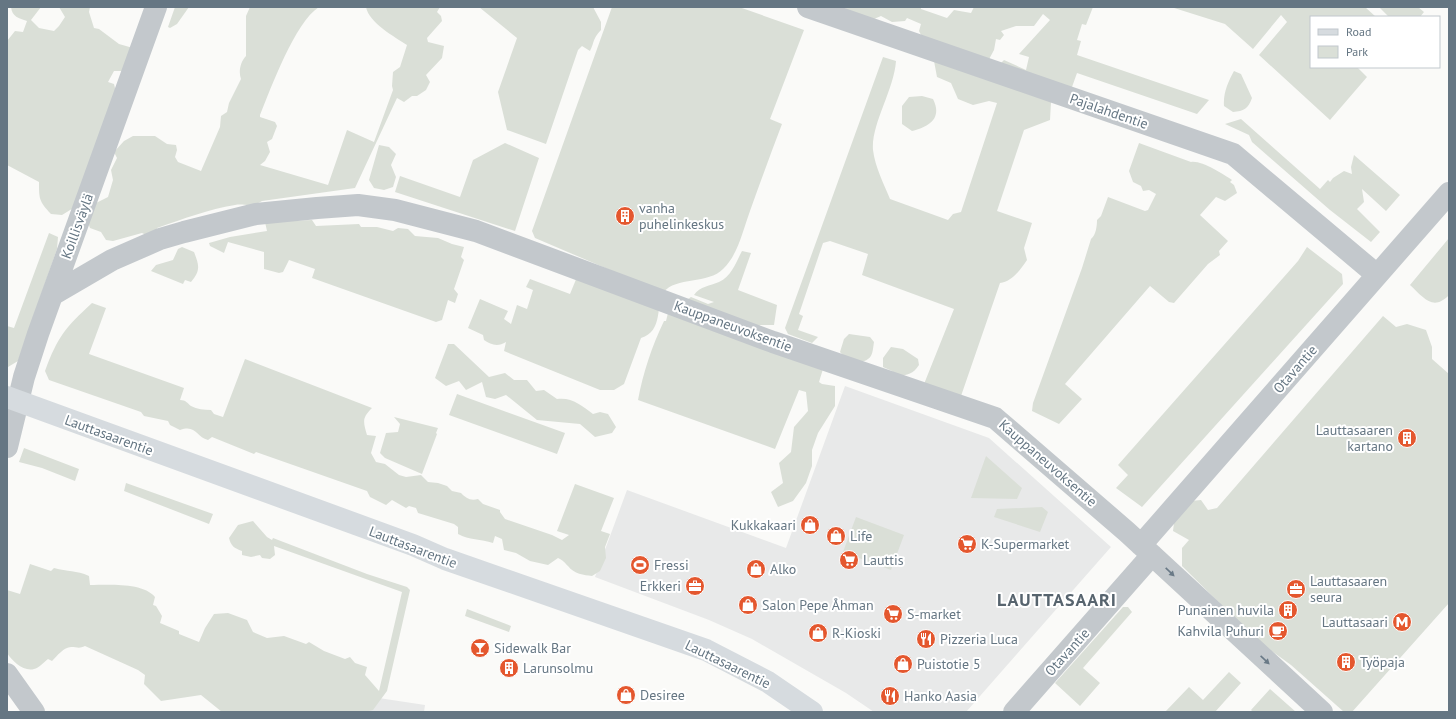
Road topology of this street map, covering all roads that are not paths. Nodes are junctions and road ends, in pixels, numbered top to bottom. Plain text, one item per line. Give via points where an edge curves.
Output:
1 (156, 7) edge
2 (808, 7) edge
3 (1449, 193) edge
4 (1376, 275) junction
5 (52, 295) junction
6 (13, 399) edge
7 (7, 448) edge
8 (1147, 550) junction
9 (7, 674) edge
10 (34, 712) edge
11 (812, 712) edge
12 (1014, 712) edge
13 (1322, 712) edge

1 - 5 street, Koillisväylä
2 - 4 street, Pajalahdentie via 1233,154
3 - 4 street, Otavantie
4 - 8 street, Otavantie
5 - 6 street, Koillisväylä
5 - 8 street, Kauppaneuvoksentie via 112,260 160,239 191,230 256,214 316,208 358,205 395,210 518,245 762,338 995,418
6 - 7 street, Koillisväylä
6 - 11 main road, Lauttasaarentie via 445,559 706,650 768,682
8 - 12 street, Otavantie
8 -> 13 street, Kauppaneuvoksentie
9 - 10 street

